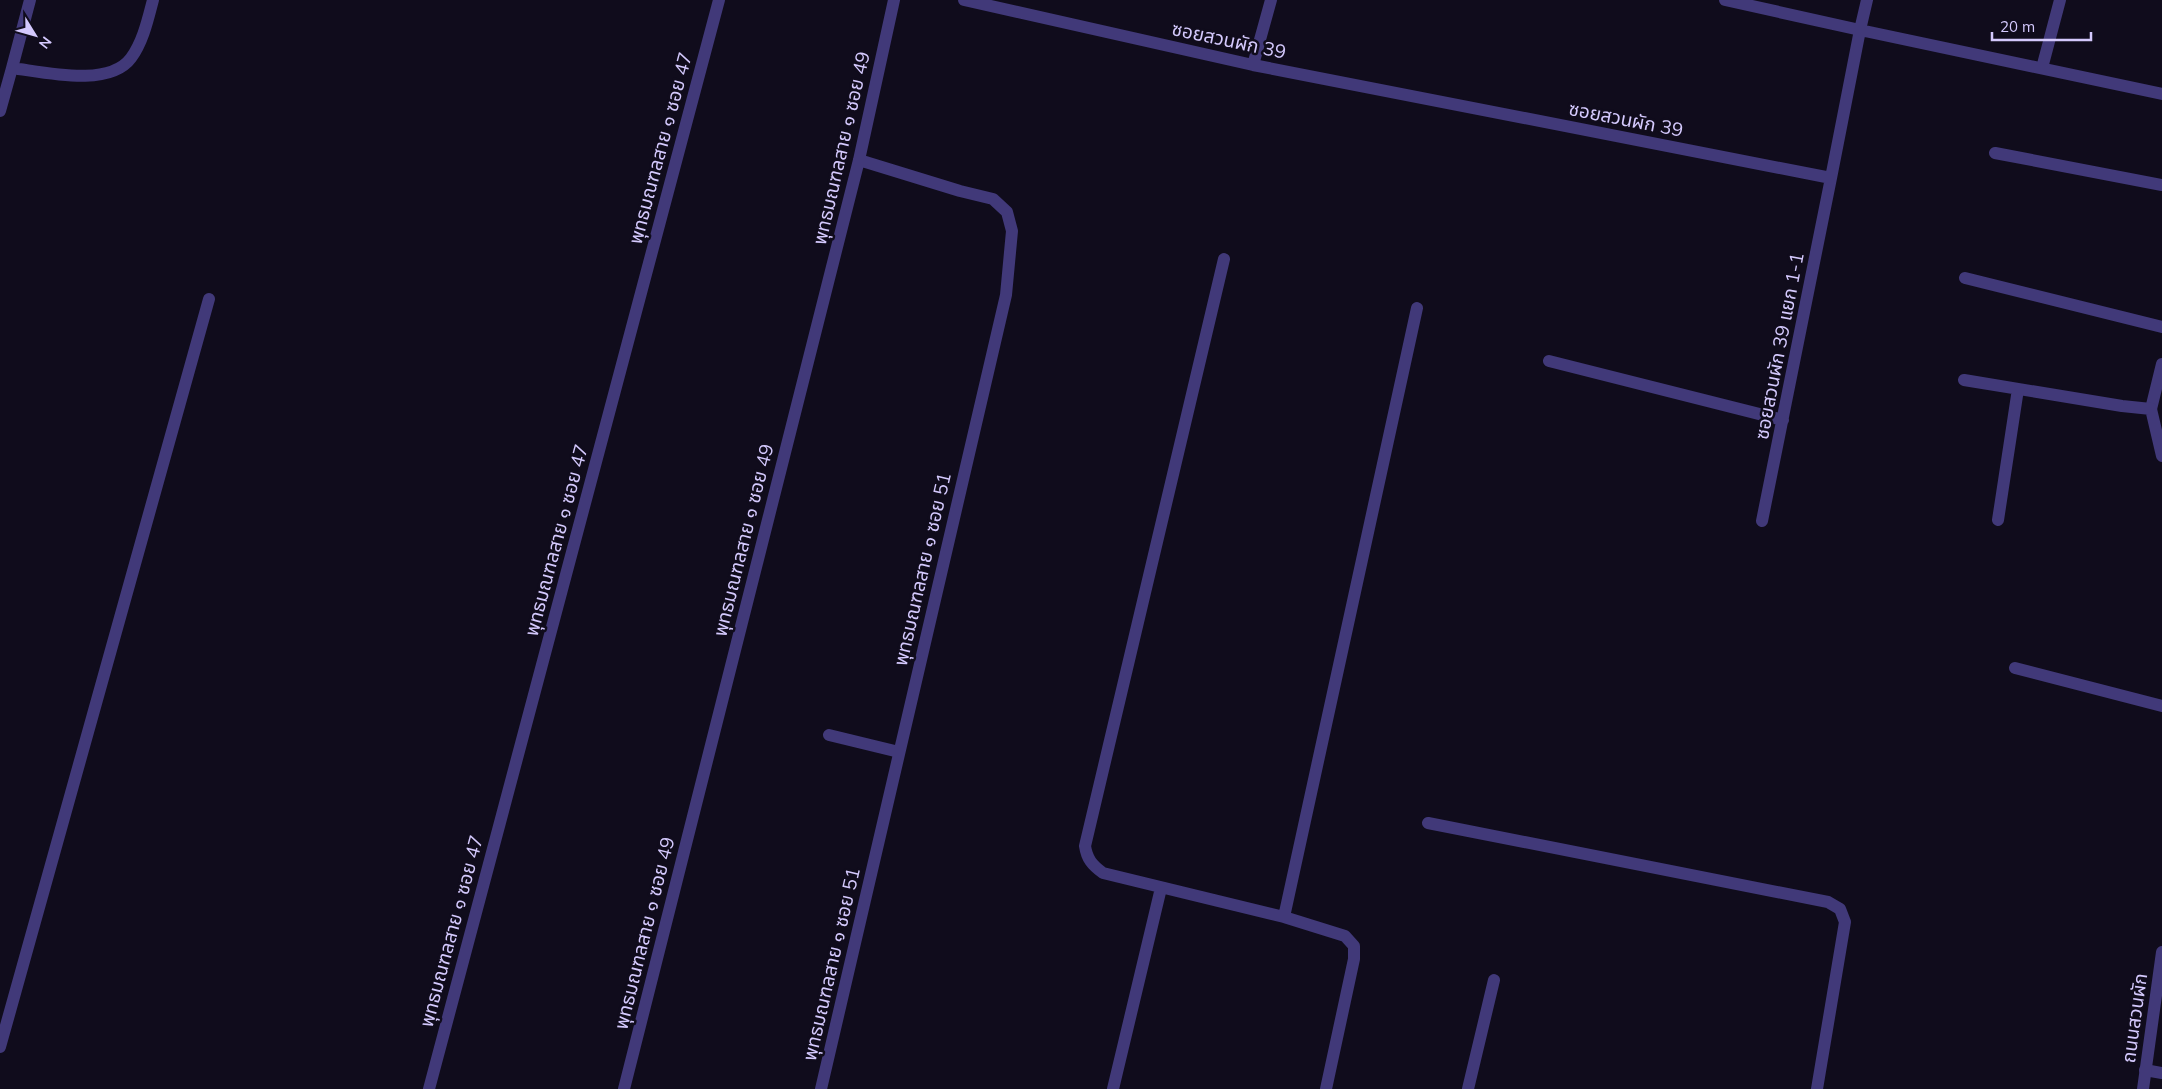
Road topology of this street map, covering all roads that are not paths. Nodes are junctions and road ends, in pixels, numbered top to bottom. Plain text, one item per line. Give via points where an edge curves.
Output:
1 (30, 0) edge
2 (153, 0) edge
3 (719, 0) edge
4 (894, 0) edge
5 (964, 0) edge
6 (1271, 0) edge
7 (1725, 0) edge
8 (1868, 0) edge
9 (2060, 0) edge
10 (1860, 30) junction
11 (1253, 65) junction
12 (12, 68) junction
13 (2042, 68) junction
14 (2162, 94) edge
15 (0, 111) edge
16 (1995, 153) dead end
17 (859, 160) junction
18 (1831, 178) junction
19 (2162, 185) edge
20 (1224, 259) dead end
21 (1965, 278) dead end
22 (209, 299) dead end
23 (1416, 308) dead end
24 (2162, 326) edge
25 (1549, 361) dead end
26 (2162, 364) edge
27 (1964, 380) dead end
28 (2018, 389) junction
29 (2151, 409) junction
30 (1783, 420) junction
31 (2162, 456) edge
32 (1998, 520) dead end
33 (1762, 521) dead end
34 (2016, 668) dead end
35 (2162, 706) edge
36 (829, 734) dead end
37 (899, 752) junction
38 (1428, 823) dead end
39 (1161, 888) junction
40 (1284, 917) junction
41 (2162, 952) edge
42 (1494, 980) dead end
43 (0, 1048) edge
44 (2145, 1070) junction
45 (2162, 1073) edge
46 (429, 1089) edge
47 (624, 1089) edge
48 (822, 1089) edge
49 (1113, 1089) edge
50 (1326, 1089) edge
51 (1468, 1089) edge
52 (1817, 1089) edge
53 (2143, 1089) edge

1 - 12 street
2 - 12 street via 138,45 131,59 120,68 106,74 71,76
3 - 46 street, พุทธมณฑลสาย ๑ ซอย 47
4 - 17 street, พุทธมณฑลสาย ๑ ซอย 49
5 - 11 street, ซอยสวนผัก 39
6 - 11 street
7 - 10 street
8 - 10 street
9 - 13 street
10 - 13 street
10 - 18 street
11 - 18 street, ซอยสวนผัก 39
12 - 15 street
13 - 14 street
16 - 19 street
17 - 37 street, พุทธมณฑลสาย ๑ ซอย 51 via 993,199 1007,212 1012,231 1006,295
17 - 47 street, พุทธมณฑลสาย ๑ ซอย 49
18 - 30 street, ซอยสวนผัก 39 แยก 1-1
20 - 39 street via 1085,846 1087,858 1103,873
21 - 24 street
22 - 43 street
23 - 40 street
25 - 30 street
26 - 29 street
27 - 28 street
28 - 29 street
28 - 32 street
29 - 31 street
30 - 33 street, ซอยสวนผัก 39 แยก 1-1
34 - 35 street
36 - 37 street
37 - 48 street, พุทธมณฑลสาย ๑ ซอย 51
38 - 52 street via 1828,902 1840,909 1845,922
39 - 40 street
39 - 49 street
40 - 50 street via 1345,936 1354,946
41 - 44 street, ถนนสวนผัก
42 - 51 street
44 - 45 street
44 - 53 street, ถนนสวนผัก

